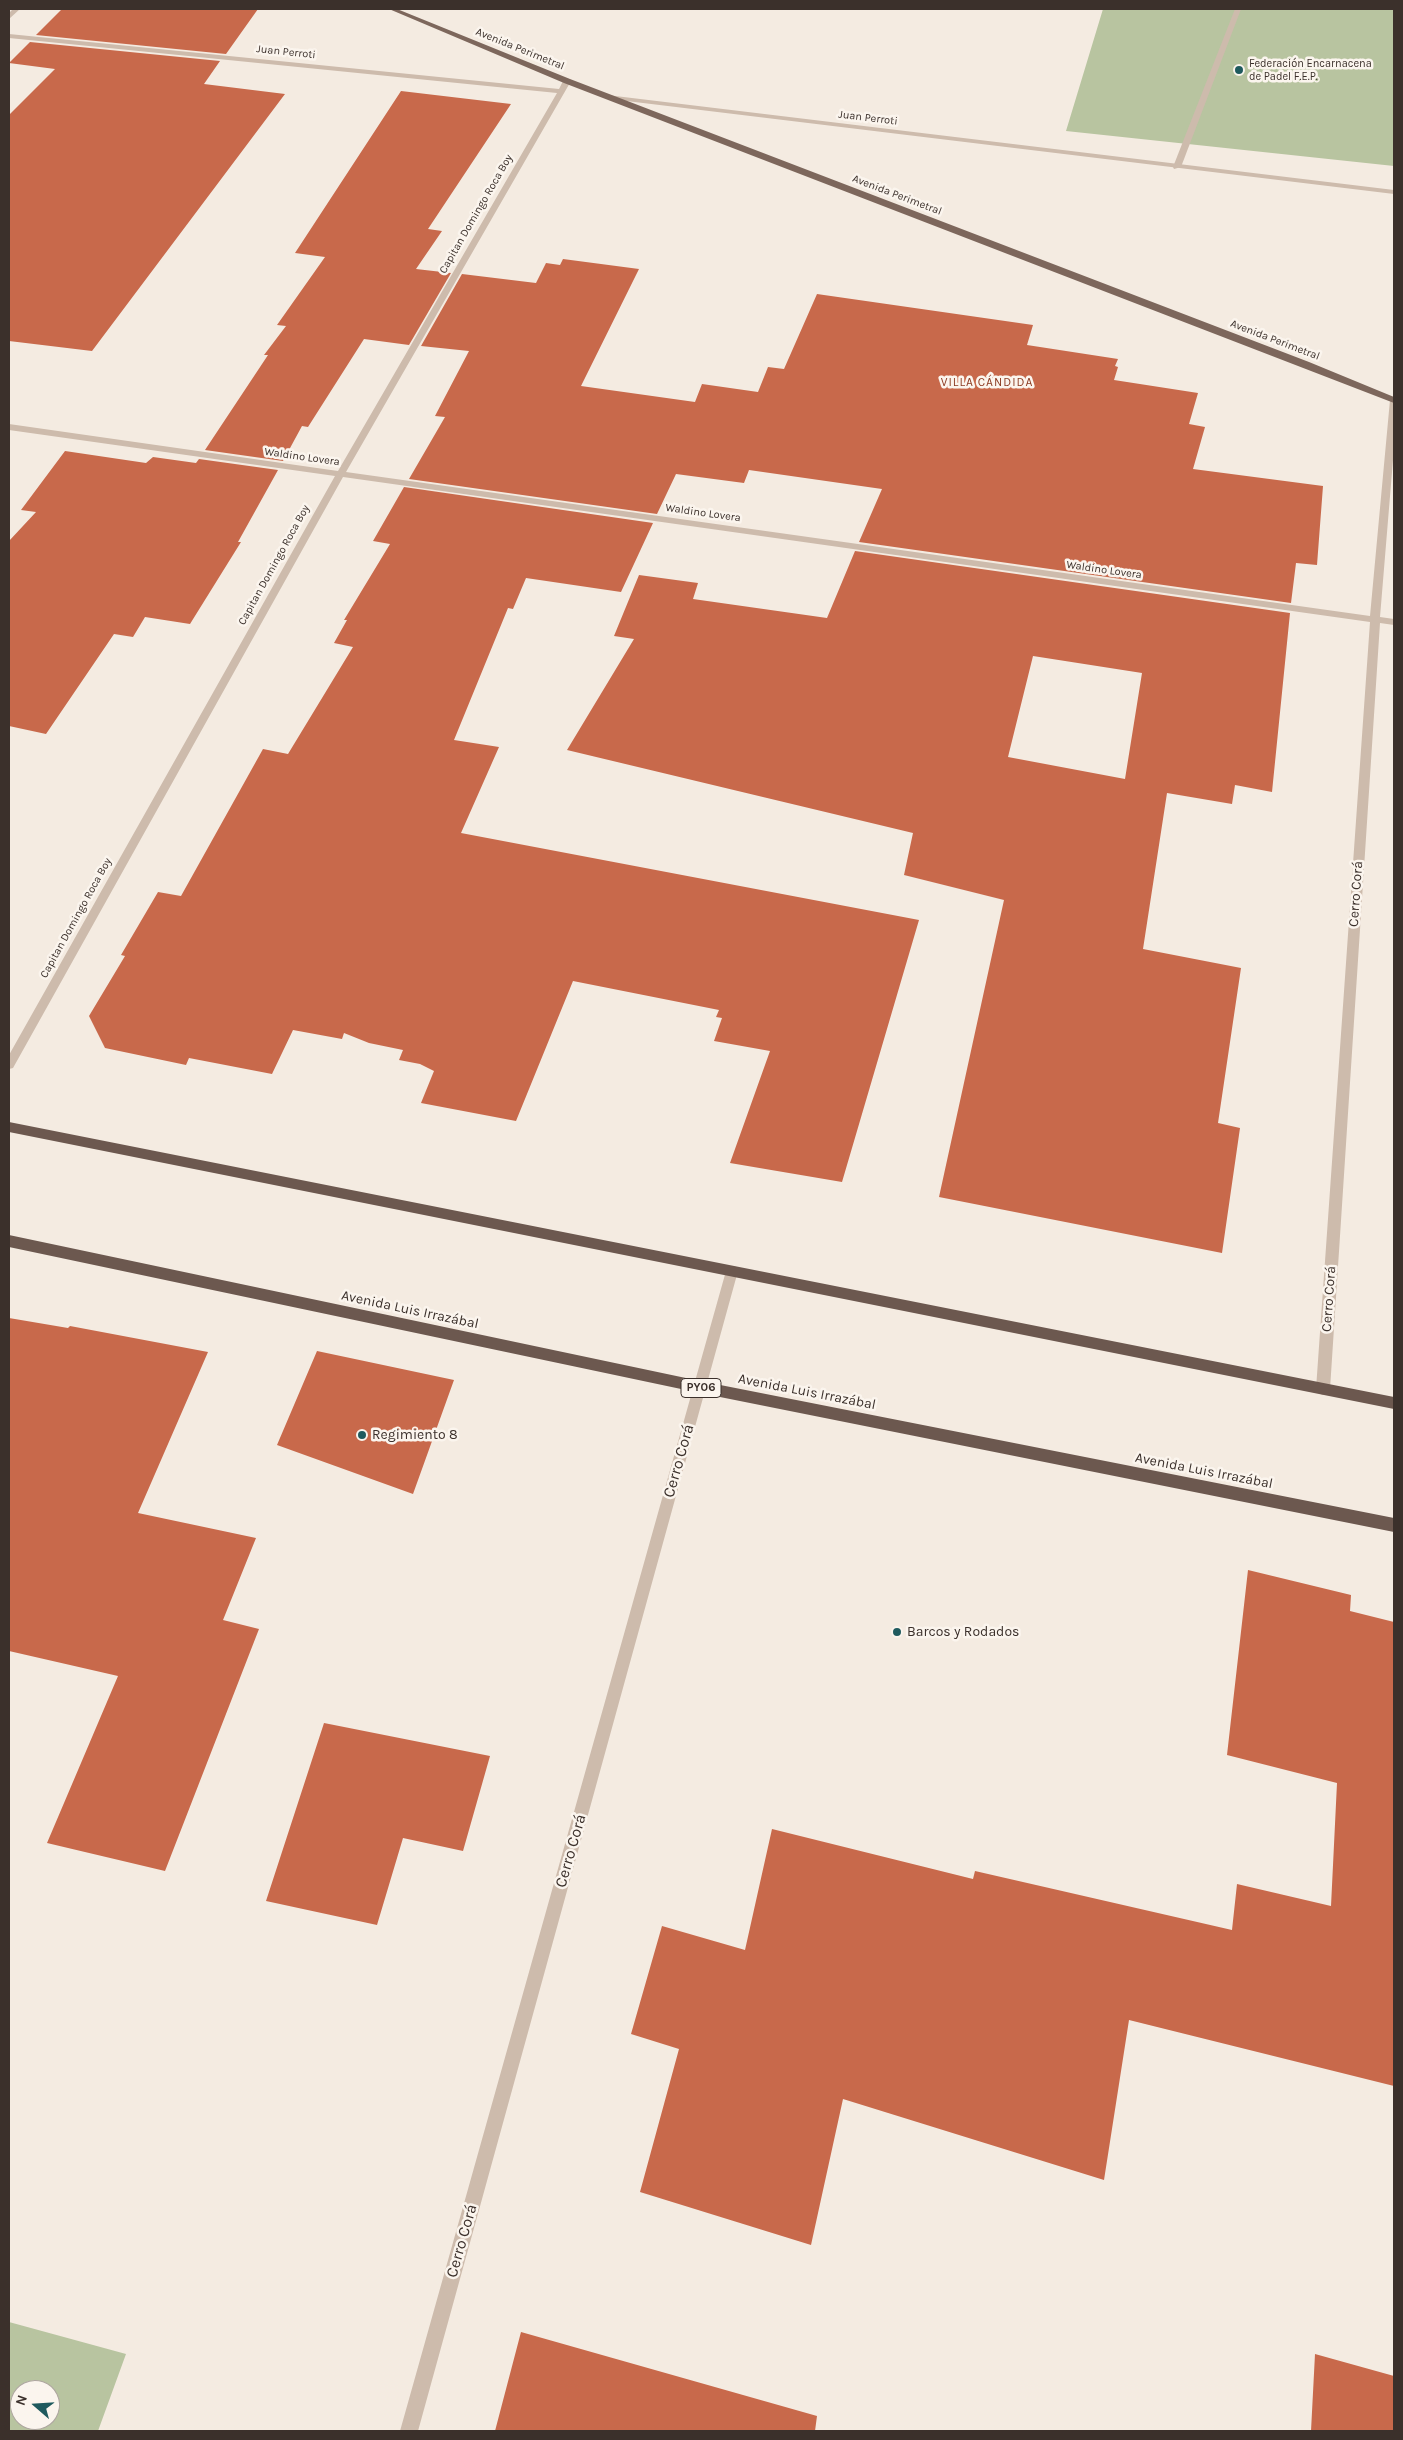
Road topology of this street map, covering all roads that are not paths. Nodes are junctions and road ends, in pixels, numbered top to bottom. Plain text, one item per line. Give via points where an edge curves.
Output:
1 (17, 9) edge
2 (392, 9) edge
3 (1238, 9) edge
4 (9, 17) edge
5 (9, 36) edge
6 (567, 80) junction
7 (561, 91) junction
8 (610, 97) junction
9 (1177, 167) junction
10 (1394, 192) edge
11 (1394, 400) edge
12 (9, 427) edge
13 (340, 474) junction
14 (1375, 619) junction
15 (1394, 622) edge
16 (9, 1065) edge
17 (9, 1127) edge
18 (9, 1241) edge
19 (732, 1271) junction
20 (700, 1387) junction
21 (1323, 1389) junction
22 (1394, 1403) edge
23 (1394, 1525) edge
24 (409, 2431) edge

1 - 4 street
2 - 6 main road, Avenida Perimetral
3 - 9 street
5 - 7 street, Juan Perroti
6 - 7 street, Capitan Domingo Roca Boy
6 - 8 main road, Avenida Perimetral
7 - 13 street, Capitan Domingo Roca Boy
8 - 9 street, Juan Perroti
8 - 11 main road, Avenida Perimetral
9 - 10 street, Juan Perroti
11 - 14 street, Cerro Corá
12 - 13 street, Waldino Lovera
13 - 14 street, Waldino Lovera
13 - 16 street, Capitan Domingo Roca Boy
14 - 15 street, Waldino Lovera
14 - 21 street, Cerro Corá
17 - 19 highway
18 - 20 highway, Avenida Luis Irrazábal / PY06
19 - 20 street, Cerro Corá
19 - 21 highway
20 - 23 highway, Avenida Luis Irrazábal / PY06
20 - 24 street, Cerro Corá
21 - 22 highway

